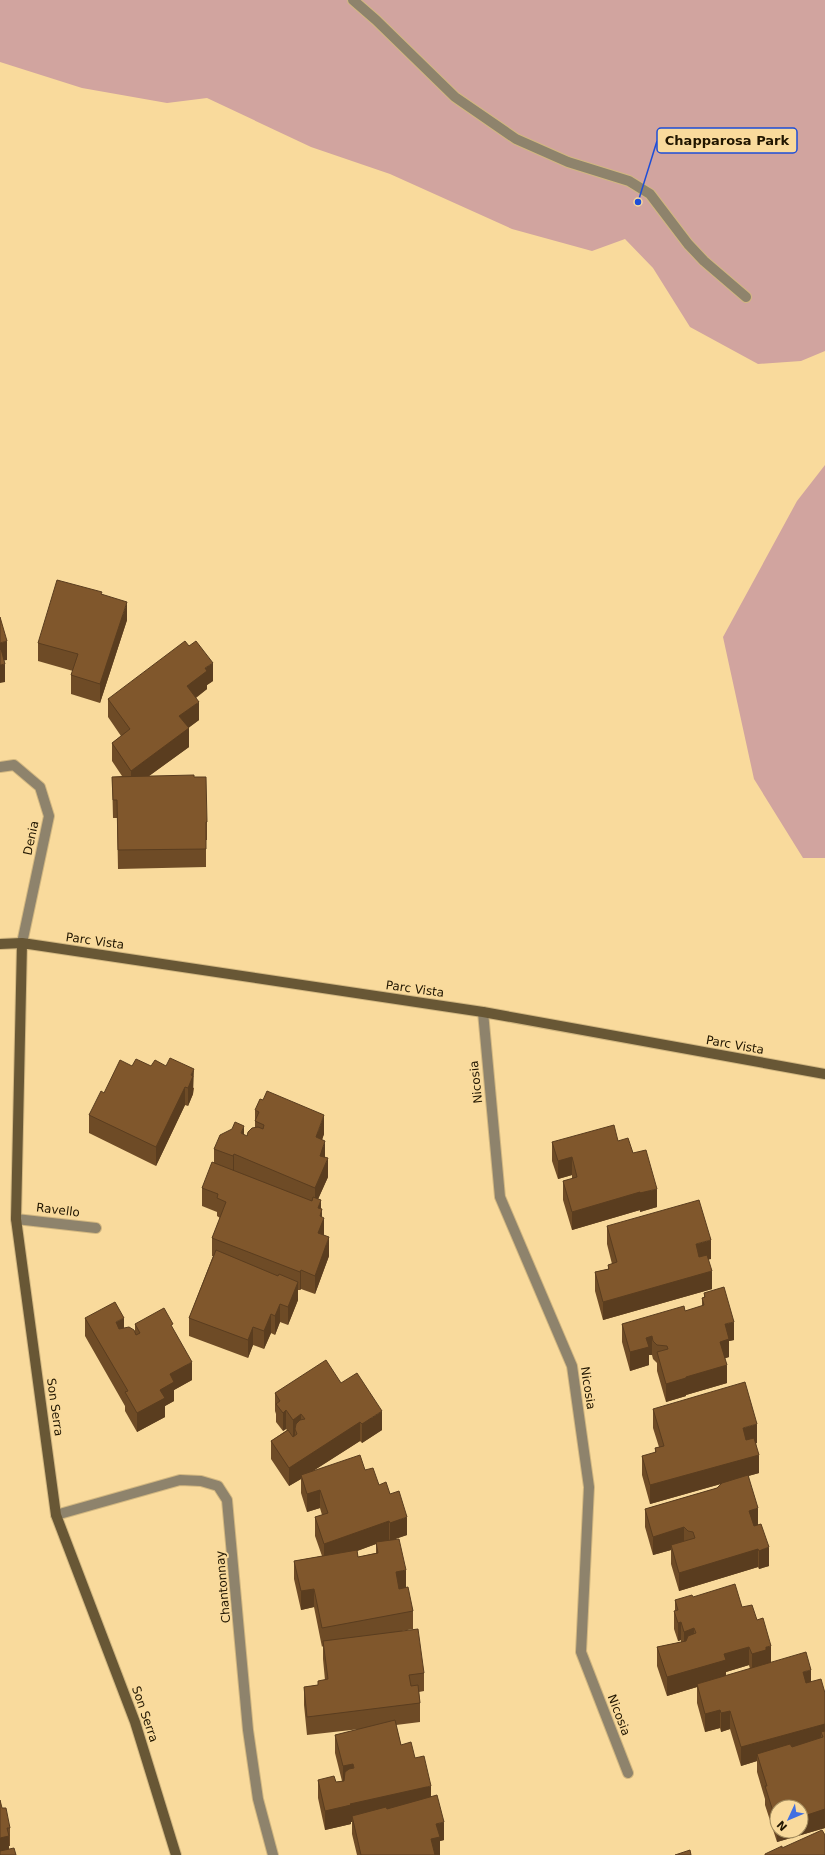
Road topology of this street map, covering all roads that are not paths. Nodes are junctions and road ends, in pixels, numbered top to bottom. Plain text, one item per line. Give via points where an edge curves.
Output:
1 (353, 0) edge
2 (746, 297) dead end
3 (0, 767) edge
4 (22, 943) junction
5 (0, 944) edge
6 (482, 1012) junction
7 (825, 1074) edge
8 (16, 1218) junction
9 (96, 1228) dead end
10 (56, 1515) junction
11 (628, 1773) dead end
12 (176, 1855) edge
13 (273, 1855) edge

1 - 2 street via 455,97 516,139 568,162 629,181 650,194 688,244
3 - 4 street, Denia via 14,765 40,787 49,816
4 - 5 street, Parc Vista
4 - 6 street, Parc Vista
4 - 8 street, Son Serra
6 - 7 street, Parc Vista
6 - 11 street, Nicosia via 500,1197 572,1366 589,1487 581,1652
8 - 9 street, Ravello
8 - 10 street, Son Serra
10 - 12 street, Son Serra via 135,1722
10 - 13 street, Chantonnay via 180,1480 201,1480 218,1486 227,1500 248,1730 258,1799

